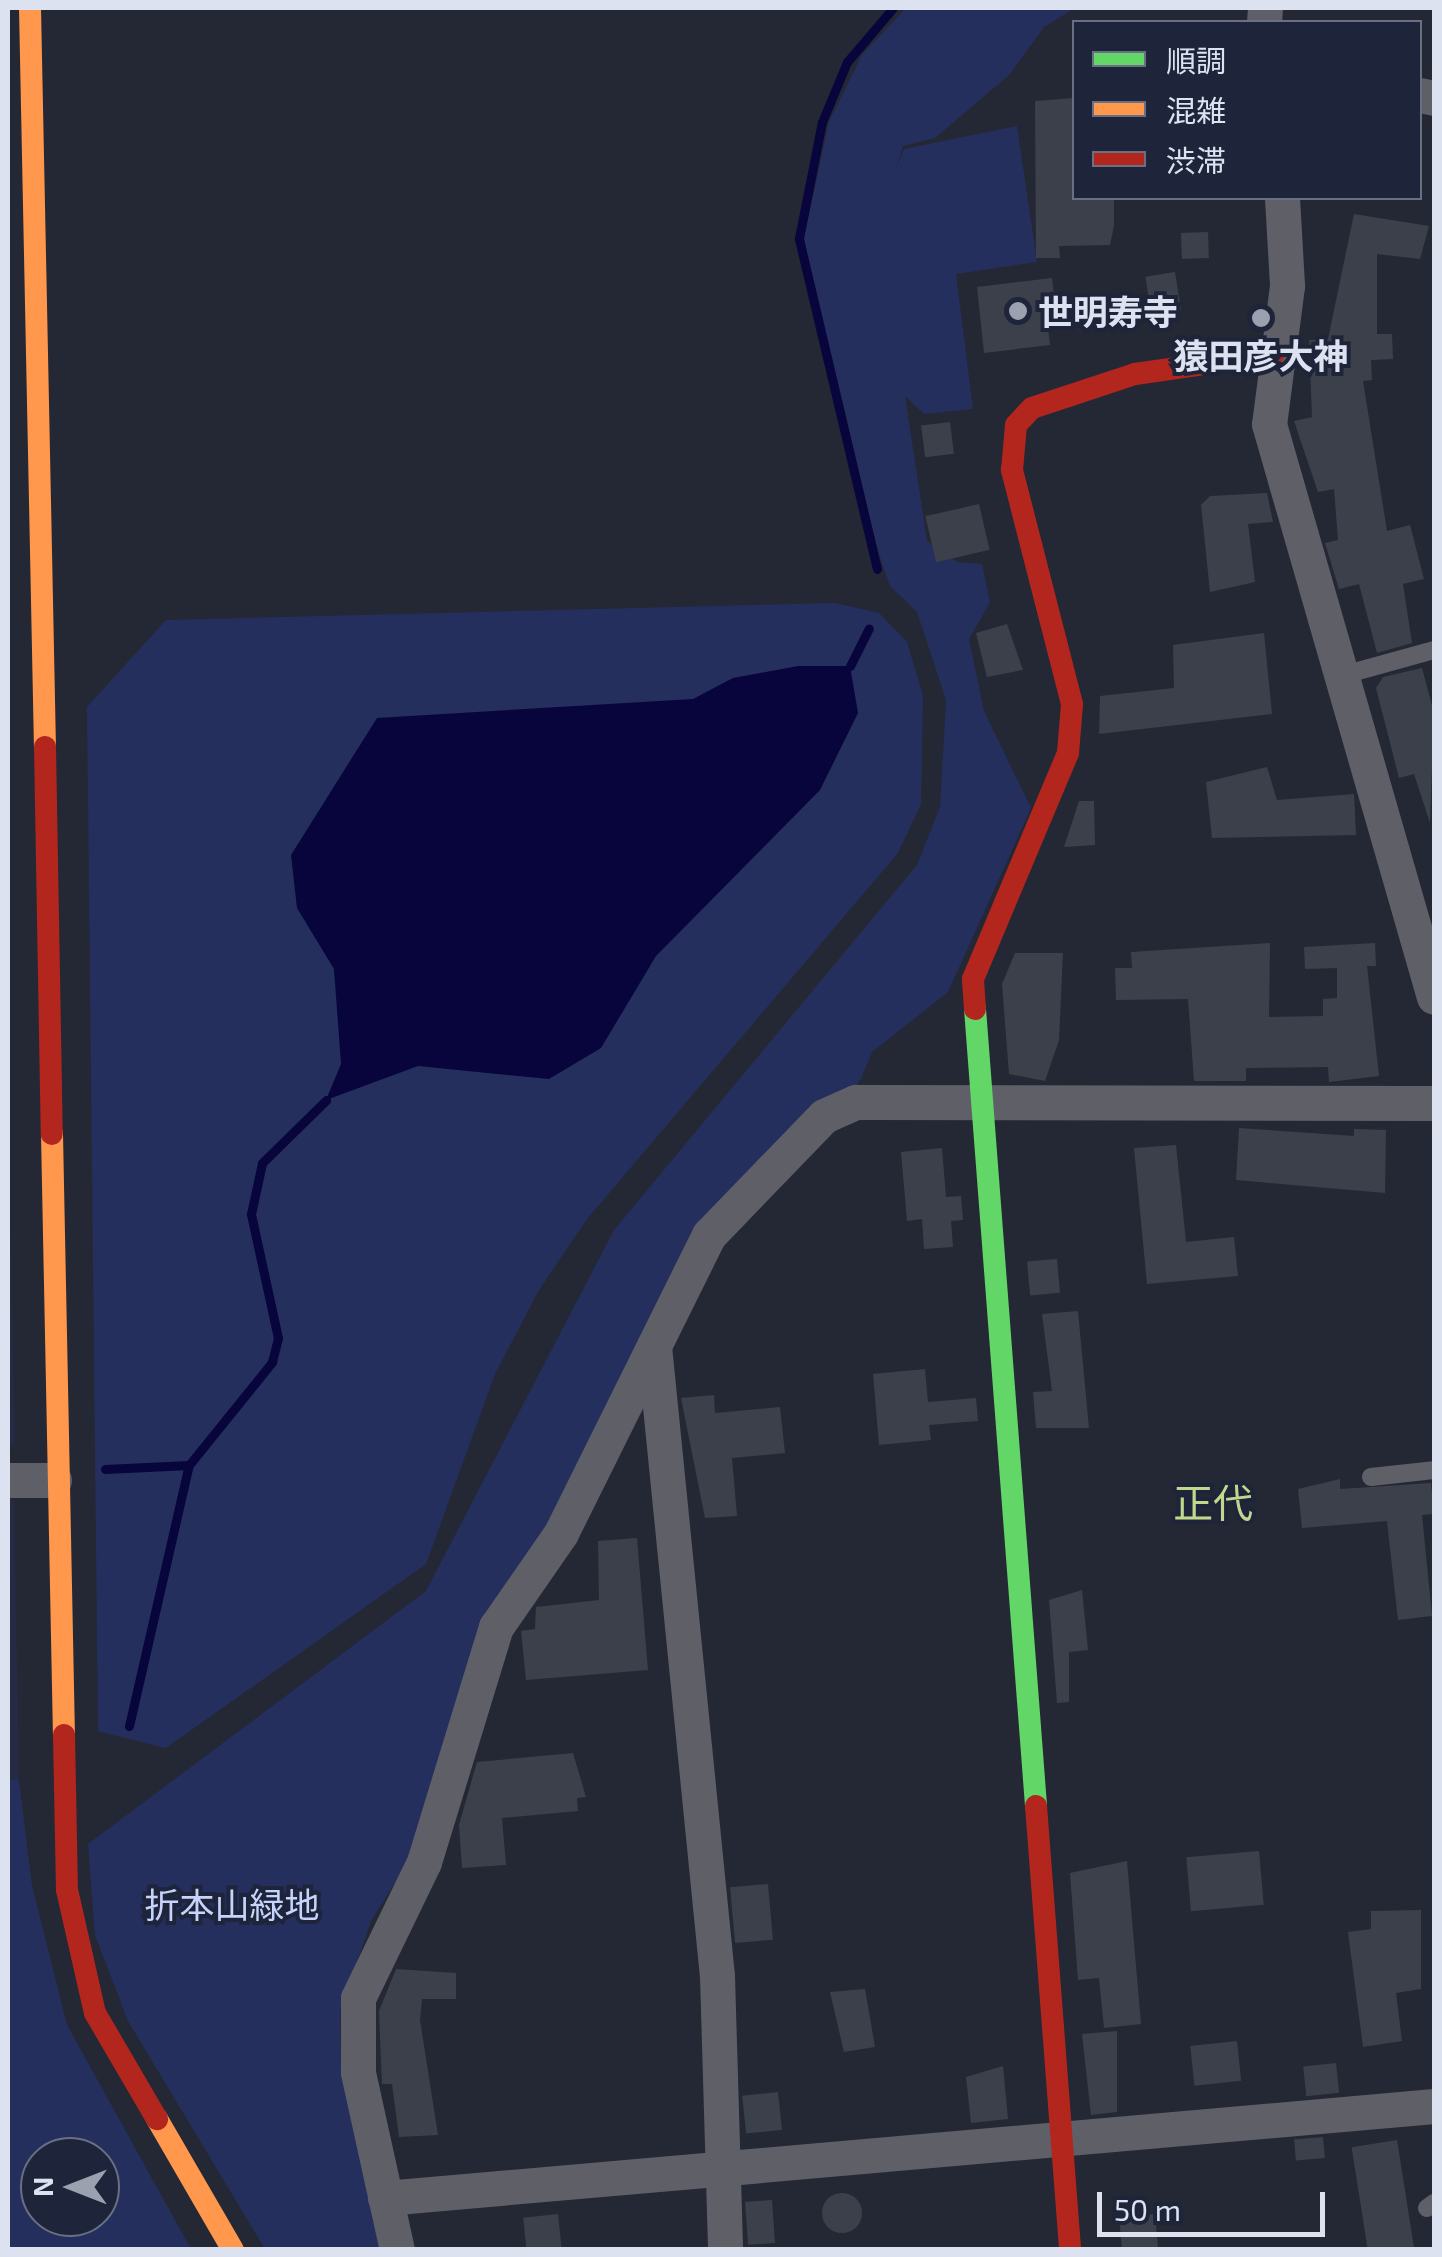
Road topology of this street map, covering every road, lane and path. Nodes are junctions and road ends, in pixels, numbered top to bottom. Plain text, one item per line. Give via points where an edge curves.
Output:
1 (30, 8) edge
2 (1282, 200) edge
3 (1274, 354) junction
4 (25, 587) edge
5 (1434, 650) edge
6 (1340, 676) junction
7 (1434, 997) edge
8 (978, 1101) junction
9 (1434, 1103) edge
10 (653, 1340) junction
11 (1434, 1470) edge
12 (1371, 1477) dead end
13 (8, 1480) edge
14 (54, 1480) junction
15 (1434, 2106) edge
16 (1060, 2138) junction
17 (727, 2168) junction
18 (385, 2198) junction
19 (232, 2250) edge
20 (397, 2250) edge
21 (725, 2250) edge
22 (1070, 2250) edge

1 - 4 main road
2 - 3 street via 1287,286
3 - 6 street via 1269,424
3 - 8 main road via 1134,374 1032,408 1016,425 1012,470 1072,704 1068,753 973,979
4 - 14 main road
5 - 6 lane
6 - 7 street
8 - 9 street
8 - 10 street via 856,1102 824,1116 709,1235
8 - 16 main road
10 - 17 street via 717,1976
10 - 18 street via 562,1533 496,1627 424,1862 358,1998 358,2072
11 - 12 lane
13 - 14 street
14 - 19 main road via 74,1936 96,2012
15 - 16 street
16 - 17 street
16 - 22 main road
17 - 18 street
17 - 21 street
18 - 20 street

